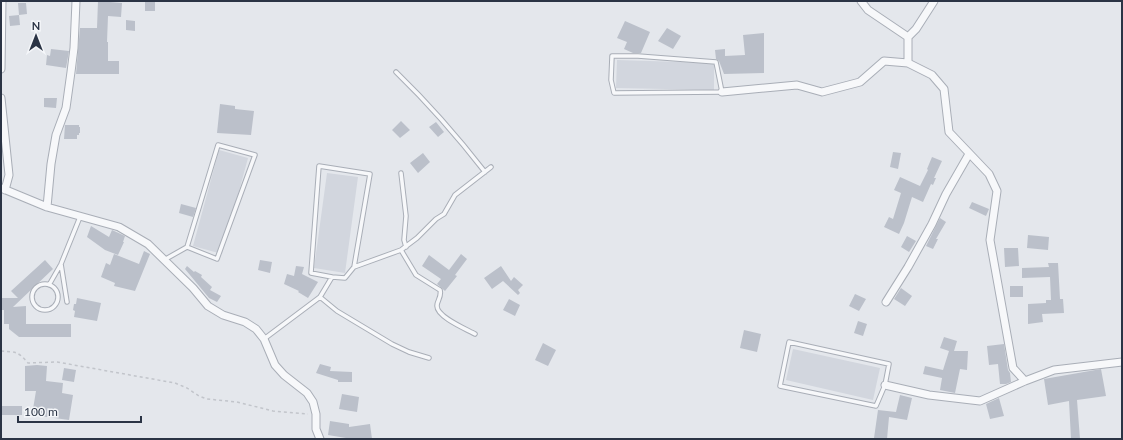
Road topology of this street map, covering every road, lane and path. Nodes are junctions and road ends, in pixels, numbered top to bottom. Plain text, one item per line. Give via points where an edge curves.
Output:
1 (2, 1) edge
2 (76, 1) edge
3 (861, 1) edge
4 (934, 1) edge
5 (908, 37) junction
6 (908, 63) junction
7 (1, 69) edge
8 (396, 72) dead end
9 (722, 92) junction
10 (1, 98) edge
11 (969, 154) junction
12 (491, 167) dead end
13 (485, 172) junction
14 (401, 173) dead end
15 (3, 189) edge
16 (47, 207) junction
17 (80, 217) junction
18 (187, 247) junction
19 (406, 247) junction
20 (401, 250) junction
21 (164, 260) junction
22 (61, 264) junction
23 (354, 267) junction
24 (332, 277) junction
25 (49, 285) junction
26 (320, 297) junction
27 (67, 302) dead end
28 (886, 302) dead end
29 (475, 334) dead end
30 (264, 339) junction
31 (1, 352) edge
32 (429, 358) dead end
33 (1122, 362) edge
34 (1025, 381) junction
35 (885, 385) junction
36 (316, 414) junction
37 (320, 439) edge

1 - 7 street
2 - 16 street via 74,48 66,108 56,135
3 - 5 street via 868,10
4 - 5 street
5 - 6 street
6 - 9 street via 884,61 860,82 822,92 796,85
6 - 11 street via 932,75 944,89 948,132
8 - 13 lane via 422,96
9 - 9 lane via 614,93 611,80 612,56 716,62
10 - 15 street via 9,175
11 - 28 street via 908,267
11 - 34 street via 990,174 997,191 990,240 1013,368
12 - 13 lane
13 - 19 lane via 456,195 444,214
14 - 19 lane via 406,216
15 - 16 street
16 - 17 street
17 - 21 street via 119,227 148,244
17 - 22 lane
18 - 18 lane via 218,145 255,154 217,259
18 - 21 lane
19 - 20 lane
20 - 23 lane
20 - 29 lane via 416,276 440,290 441,297 437,304 443,316
21 - 30 street via 208,306 223,315 245,322 256,329
22 - 25 lane
22 - 27 lane
23 - 24 lane via 345,278
23 - 24 lane via 370,174 319,166 311,273
24 - 26 lane
25 - 25 lane via 55,290 56,302 47,309 35,306 32,298 34,290 41,285
26 - 30 lane
26 - 32 lane via 392,344
30 - 36 street via 275,365 307,392
31 - 36 path via 20,354 28,362 57,362 174,383 207,399 237,402 272,411
33 - 34 street via 1054,370
34 - 35 street via 980,401 929,395
35 - 35 lane via 889,364 789,342 780,386 876,406
36 - 37 street via 316,429

